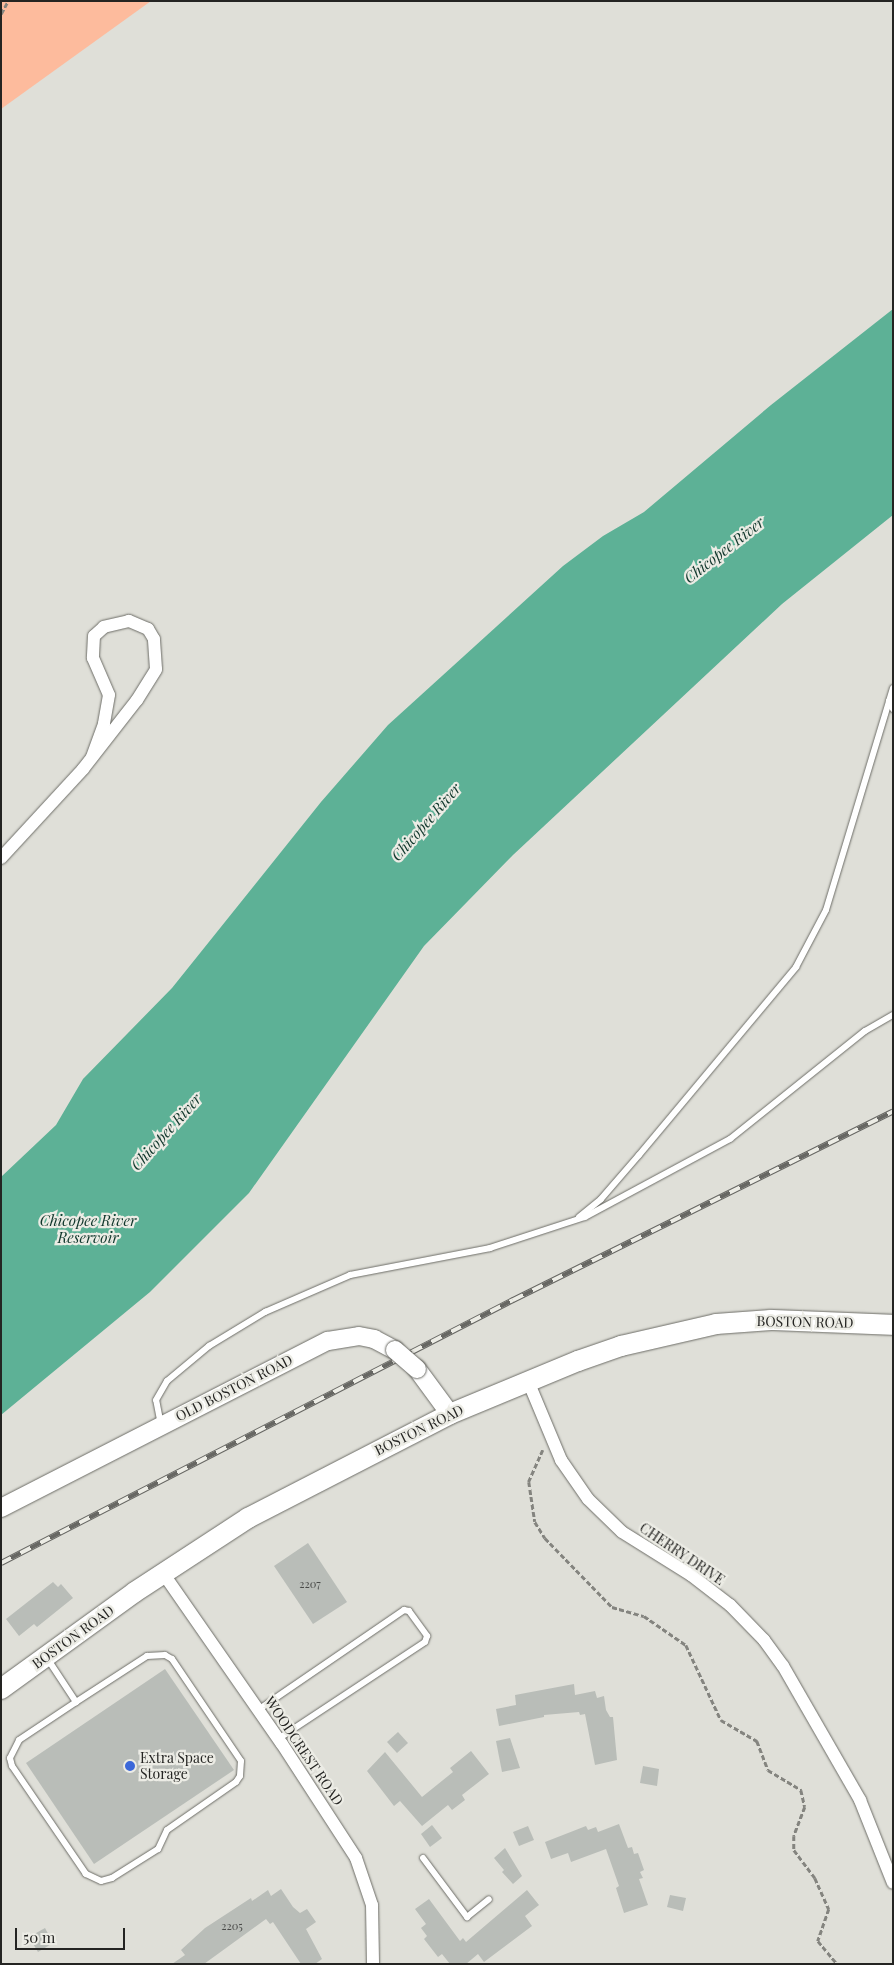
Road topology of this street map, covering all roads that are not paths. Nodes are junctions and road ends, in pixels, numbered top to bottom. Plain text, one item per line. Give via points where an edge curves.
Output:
1 (893, 688) edge
2 (889, 702) junction
3 (893, 709) edge
4 (92, 757) junction
5 (1, 858) edge
6 (893, 1015) edge
7 (574, 1221) junction
8 (893, 1325) edge
9 (528, 1381) junction
10 (450, 1414) junction
11 (161, 1425) junction
12 (1, 1508) edge
13 (163, 1573) junction
14 (46, 1657) junction
15 (1, 1689) edge
16 (76, 1702) junction
17 (258, 1710) junction
18 (278, 1739) junction
19 (422, 1858) dead end
20 (893, 1883) edge
21 (489, 1899) dead end
22 (373, 1964) edge

1 - 2 lane
2 - 3 lane
2 - 7 lane via 826,910 796,967 601,1198
4 - 4 street via 137,700 156,669 154,639 148,629 129,621 104,627 94,636 93,658 109,695 104,724
4 - 5 street
6 - 7 lane via 865,1031 730,1139
7 - 11 lane via 490,1248 350,1274 290,1298 209,1346 167,1381 156,1400
8 - 9 main road, BOSTON ROAD via 771,1320 716,1324 621,1346
9 - 10 main road, BOSTON ROAD
9 - 20 street, CHERRY DRIVE via 551,1438 573,1480 604,1516 622,1532 717,1594 764,1640 783,1666 845,1771 878,1837
10 - 11 street, OLD BOSTON ROAD, bridge via 417,1369 394,1350 367,1337 340,1337
10 - 13 main road, BOSTON ROAD via 248,1518
11 - 12 street, OLD BOSTON ROAD
13 - 14 main road, BOSTON ROAD
13 - 17 street, WOODCREST ROAD
14 - 15 main road, BOSTON ROAD
14 - 16 lane
16 - 16 lane via 146,1656 165,1655 172,1659 241,1761 242,1768 236,1782 167,1830 158,1849 112,1878 101,1881 86,1874 12,1766 10,1758 20,1740
17 - 18 street, WOODCREST ROAD
17 - 18 lane via 404,1610 409,1611 427,1636 425,1642
18 - 22 street, WOODCREST ROAD via 337,1828 363,1874 372,1905
19 - 21 lane via 467,1917

